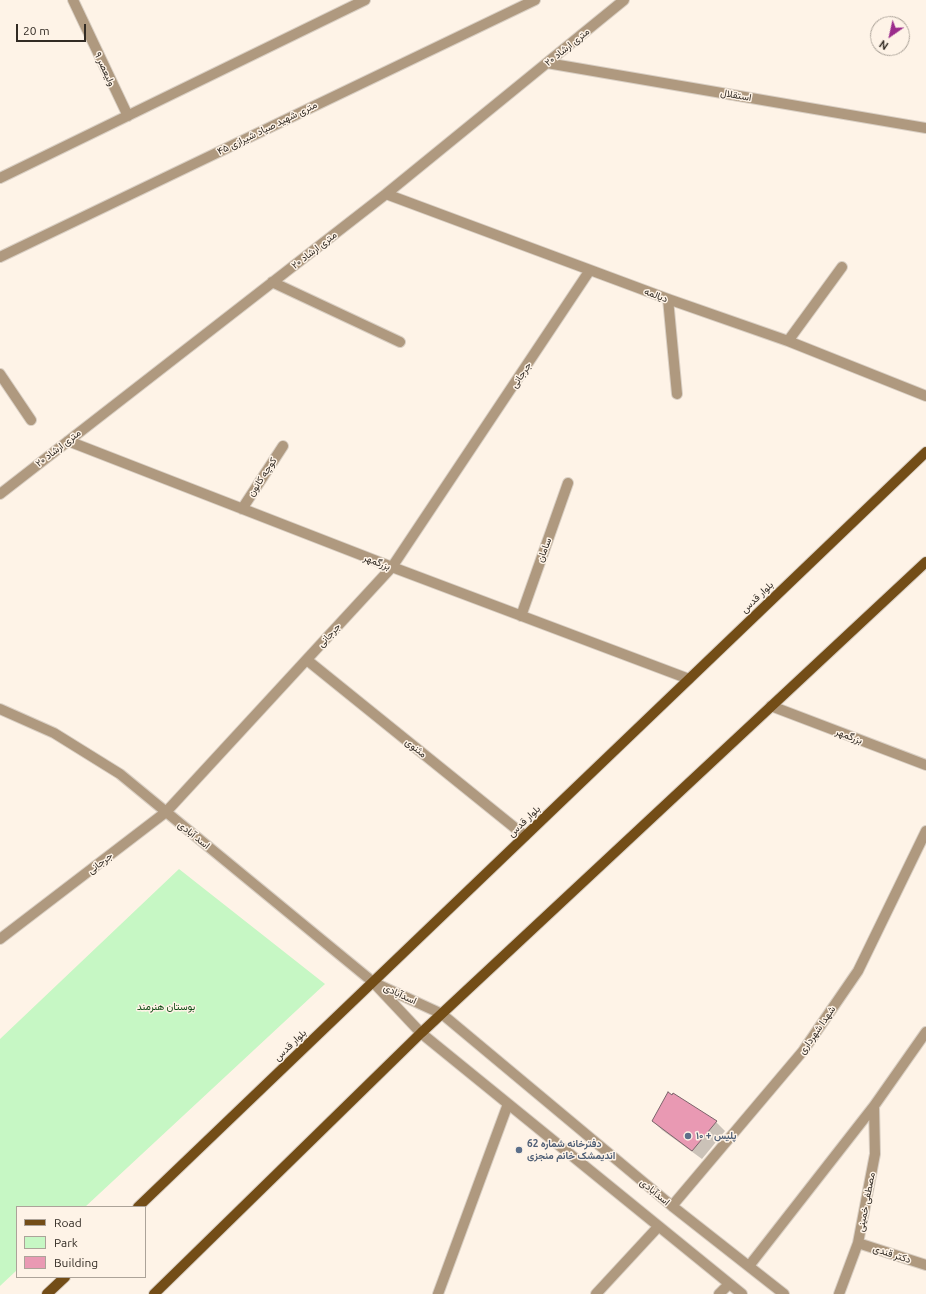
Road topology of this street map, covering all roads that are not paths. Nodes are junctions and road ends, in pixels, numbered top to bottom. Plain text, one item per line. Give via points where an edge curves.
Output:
1 (73, 0) edge
2 (365, 0) edge
3 (535, 0) edge
4 (624, 0) edge
5 (547, 63) junction
6 (128, 116) junction
7 (926, 128) edge
8 (0, 178) edge
9 (386, 194) junction
10 (0, 257) edge
11 (842, 267) dead end
12 (590, 270) junction
13 (272, 282) junction
14 (668, 300) junction
15 (788, 341) junction
16 (400, 342) dead end
17 (0, 374) edge
18 (676, 394) dead end
19 (926, 396) edge
20 (31, 420) dead end
21 (68, 441) junction
22 (283, 446) dead end
23 (926, 452) edge
24 (568, 483) dead end
25 (0, 494) edge
26 (242, 509) junction
27 (926, 562) edge
28 (392, 568) junction
29 (521, 616) junction
30 (306, 660) junction
31 (688, 679) junction
32 (772, 706) junction
33 (0, 709) edge
34 (926, 765) edge
35 (166, 812) junction
36 (926, 830) edge
37 (524, 836) junction
38 (0, 939) edge
39 (373, 982) junction
40 (442, 1014) junction
41 (926, 1032) edge
42 (421, 1034) junction
43 (508, 1104) junction
44 (874, 1106) junction
45 (139, 1206) edge
46 (672, 1206) junction
47 (658, 1227) junction
48 (858, 1243) junction
49 (926, 1265) edge
50 (749, 1266) junction
51 (64, 1278) edge
52 (729, 1284) junction
53 (47, 1294) edge
54 (154, 1294) edge
55 (438, 1294) edge
56 (596, 1294) edge
57 (719, 1294) edge
58 (742, 1294) edge
59 (784, 1294) edge
60 (839, 1294) edge

1 - 6 street, ولیعصر ۹
2 - 6 street
3 - 10 street, ۴۵ متری شهید صیاد شیرازی
4 - 5 street, ۲۰ متری ارشاد
5 - 7 street, استقلال
5 - 9 street, ۲۰ متری ارشاد
6 - 8 street
9 - 12 street, دیالمه
9 - 13 street, ۲۰ متری ارشاد
11 - 15 street
12 - 14 street, دیالمه
12 - 28 street, جرجانی
13 - 16 street
13 - 21 street, ۲۰ متری ارشاد
14 - 15 street, دیالمه
14 - 18 street
15 - 19 street, دیالمه
17 - 20 street
21 - 25 street, ۲۰ متری ارشاد
21 - 26 street, بزرگمهر
22 - 26 street, کوچه کانون
23 - 31 main road, بلوار قدس
24 - 29 street, سامان
26 - 28 street, بزرگمهر
27 - 32 main road
28 - 29 street, بزرگمهر
28 - 30 street, جرجانی
29 - 31 street, بزرگمهر
30 - 35 street, جرجانی
30 - 37 street, مثنوی
31 - 37 main road, بلوار قدس
32 - 34 street, بزرگمهر
32 - 40 main road
33 - 35 street, اسد آبادی via 54,733 120,774
35 - 38 street, جرجانی
35 - 39 street, اسد آبادی
36 - 46 street, شهدا شهرداری via 858,972 803,1051
37 - 39 main road, بلوار قدس
39 - 40 street, اسدآبادی
39 - 42 street, اسدآبادی
39 - 45 main road, بلوار قدس
40 - 42 main road
40 - 46 street, اسدآبادی
41 - 44 street
42 - 43 street, اسدآبادی
42 - 54 main road
43 - 47 street, اسدآبادی
43 - 55 street
44 - 48 street, مصطفی خمینی via 875,1154
44 - 50 street
46 - 50 street, اسدآبادی
47 - 52 street, اسدآبادی
47 - 56 street
48 - 49 street, دکتر قندی
48 - 60 street, مصطفی خمینی
50 - 59 street, اسدآبادی
51 - 53 main road
52 - 57 street
52 - 58 street, اسدآبادی

